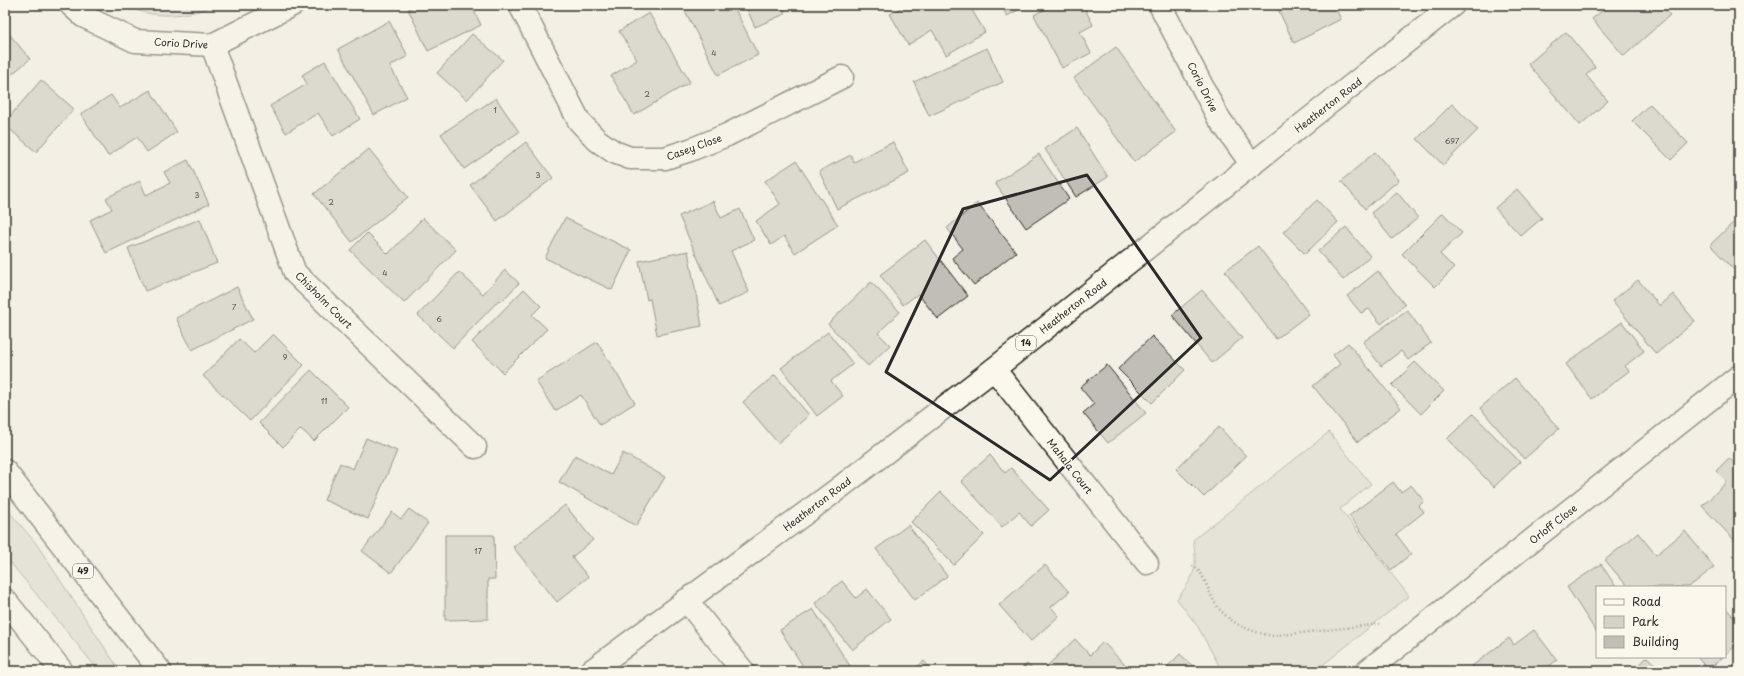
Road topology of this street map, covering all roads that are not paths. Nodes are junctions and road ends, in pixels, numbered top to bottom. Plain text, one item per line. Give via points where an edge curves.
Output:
1 (71, 5) edge
2 (292, 5) edge
3 (520, 5) edge
4 (1160, 5) edge
5 (1453, 5) edge
6 (212, 45) junction
7 (842, 78) dead end
8 (1252, 165) junction
9 (994, 369) junction
10 (1739, 376) edge
11 (475, 446) dead end
12 (5, 471) edge
13 (1147, 563) dead end
14 (5, 600) edge
15 (686, 600) junction
16 (62, 671) edge
17 (160, 671) edge
18 (591, 671) edge
19 (743, 671) edge
20 (1367, 671) edge

1 - 6 street, Corio Drive via 83,16 135,41
2 - 6 street, Corio Drive
3 - 7 street, Casey Close via 579,121 597,140 614,152 630,158 665,158 690,150 727,135
4 - 8 street, Corio Drive via 1218,117
5 - 8 street, Heatherton Road / 14
6 - 11 street, Chisholm Court via 295,273
8 - 9 street, Heatherton Road / 14
9 - 13 street, Mahala Court
9 - 15 street, Heatherton Road / 14 via 834,492
10 - 20 street, Orloff Close
12 - 17 street, 49
14 - 16 street
15 - 18 street, Heatherton Road / 14
15 - 19 street

